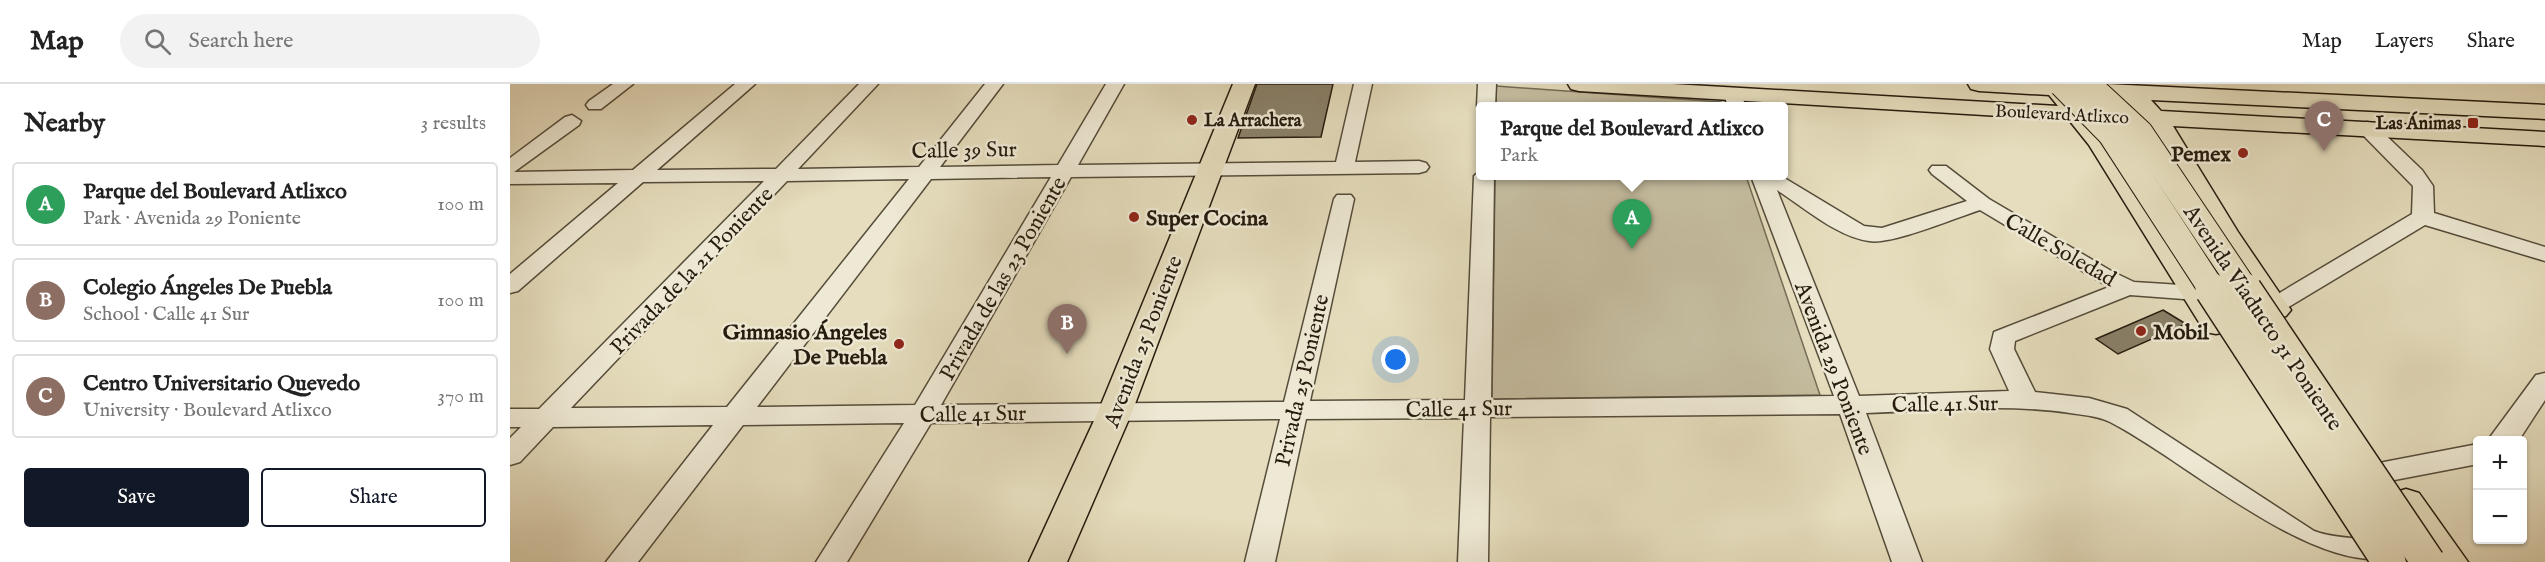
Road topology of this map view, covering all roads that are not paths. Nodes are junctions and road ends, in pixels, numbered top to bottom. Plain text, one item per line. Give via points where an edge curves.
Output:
1 (624, 84) edge
2 (746, 84) edge
3 (869, 84) edge
4 (994, 84) edge
5 (1115, 84) edge
6 (1244, 84) edge
7 (1363, 84) edge
8 (1487, 84) edge
9 (1579, 84) edge
10 (1979, 84) edge
11 (2087, 84) edge
12 (2056, 86) edge
13 (2132, 87) edge
14 (1735, 101) edge
15 (1486, 102) edge
16 (1759, 102) edge
17 (1788, 103) edge
18 (595, 105) dead end
19 (2545, 112) edge
20 (2076, 115) junction
21 (2155, 119) junction
22 (572, 120) dead end
23 (2203, 121) junction
24 (2367, 128) junction
25 (2545, 140) edge
26 (2185, 162) junction
27 (510, 166) edge
28 (1419, 167) dead end
29 (1344, 168) junction
30 (1209, 169) junction
31 (1939, 170) dead end
32 (1065, 171) junction
33 (924, 174) junction
34 (783, 176) junction
35 (637, 177) junction
36 (510, 178) edge
37 (1484, 180) edge
38 (1763, 180) edge
39 (1774, 180) edge
40 (1344, 198) dead end
41 (1982, 203) junction
42 (2422, 217) junction
43 (2162, 240) junction
44 (2232, 243) junction
45 (2545, 254) edge
46 (510, 286) edge
47 (2128, 288) junction
48 (2197, 293) junction
49 (2274, 306) junction
50 (2545, 381) edge
51 (2026, 400) junction
52 (1850, 405) junction
53 (1478, 408) junction
54 (1294, 410) junction
55 (1115, 412) junction
56 (923, 414) junction
57 (736, 416) junction
58 (510, 418) edge
59 (546, 418) junction
60 (2506, 436) edge
61 (510, 455) edge
62 (2473, 455) edge
63 (2384, 472) junction
64 (2376, 558) edge
65 (621, 562) edge
66 (831, 562) edge
67 (1048, 562) edge
68 (1260, 562) edge
69 (1473, 562) edge
70 (1907, 562) edge
71 (2428, 562) edge
72 (2449, 562) edge

1 - 18 street
2 - 35 street
3 - 34 street, Privada de la 21 Poniente
4 - 33 street
5 - 32 street, Privada de las 23 Poniente
6 - 30 main road, Avenida 25 Poniente
7 - 29 street
8 - 15 street
9 - 14 main road, Boulevard Atlixco
10 - 12 main road, Boulevard Atlixco
11 - 71 main road, Avenida Viaducto 31 Poniente, bridge via 2140,133
12 - 13 main road, Boulevard Atlixco
12 - 20 main road
12 - 64 main road, Avenida Viaducto 31 Poniente, bridge via 2111,134
13 - 19 main road, Boulevard Atlixco via 2206,96
13 - 21 main road
14 - 16 main road, Boulevard Atlixco
17 - 20 main road, Boulevard Atlixco
20 - 21 main road, Boulevard Atlixco
20 - 43 main road via 2099,142
21 - 23 main road, Boulevard Atlixco
21 - 26 main road
22 - 27 street
23 - 24 main road, Boulevard Atlixco
23 - 26 main road via 2179,141
24 - 25 main road, Boulevard Atlixco
24 - 42 street via 2415,174 2422,186
26 - 44 main road
28 - 29 street, Calle 39 Sur
29 - 30 street, Calle 39 Sur
30 - 32 street, Calle 39 Sur
30 - 55 main road, Avenida 25 Poniente
31 - 41 street, Calle Soledad
32 - 33 street, Calle 39 Sur
32 - 56 street, Privada de las 23 Poniente
33 - 34 street, Calle 39 Sur
33 - 57 street
34 - 35 street, Calle 39 Sur
34 - 59 street, Privada de la 21 Poniente
35 - 36 street, Calle 39 Sur
35 - 46 street
37 - 53 street
38 - 52 street, Avenida 29 Poniente
39 - 41 street via 1856,231 1871,235
40 - 54 street, Privada 25 Poniente
41 - 47 street, Calle Soledad
42 - 45 street
42 - 49 street
43 - 44 main road
43 - 48 main road
44 - 49 main road
47 - 48 street, Calle Soledad
47 - 51 street via 2003,337 2002,349
48 - 64 main road
49 - 63 main road
50 - 60 street
51 - 52 street, Calle 41 Sur
51 - 64 street, Calle 41 Sur via 2118,415 2303,539 2329,549
52 - 53 street, Calle 41 Sur
52 - 70 street, Avenida 29 Poniente
53 - 54 street, Calle 41 Sur
53 - 69 street
54 - 55 street, Calle 41 Sur
54 - 68 street, Privada 25 Poniente
55 - 56 street, Calle 41 Sur
55 - 67 main road, Avenida 25 Poniente
56 - 57 street, Calle 41 Sur
56 - 66 street, Privada de las 23 Poniente
57 - 59 street, Calle 41 Sur
57 - 65 street
58 - 59 street, Calle 41 Sur
59 - 61 street, Privada de la 21 Poniente
62 - 63 street
63 - 72 main road

